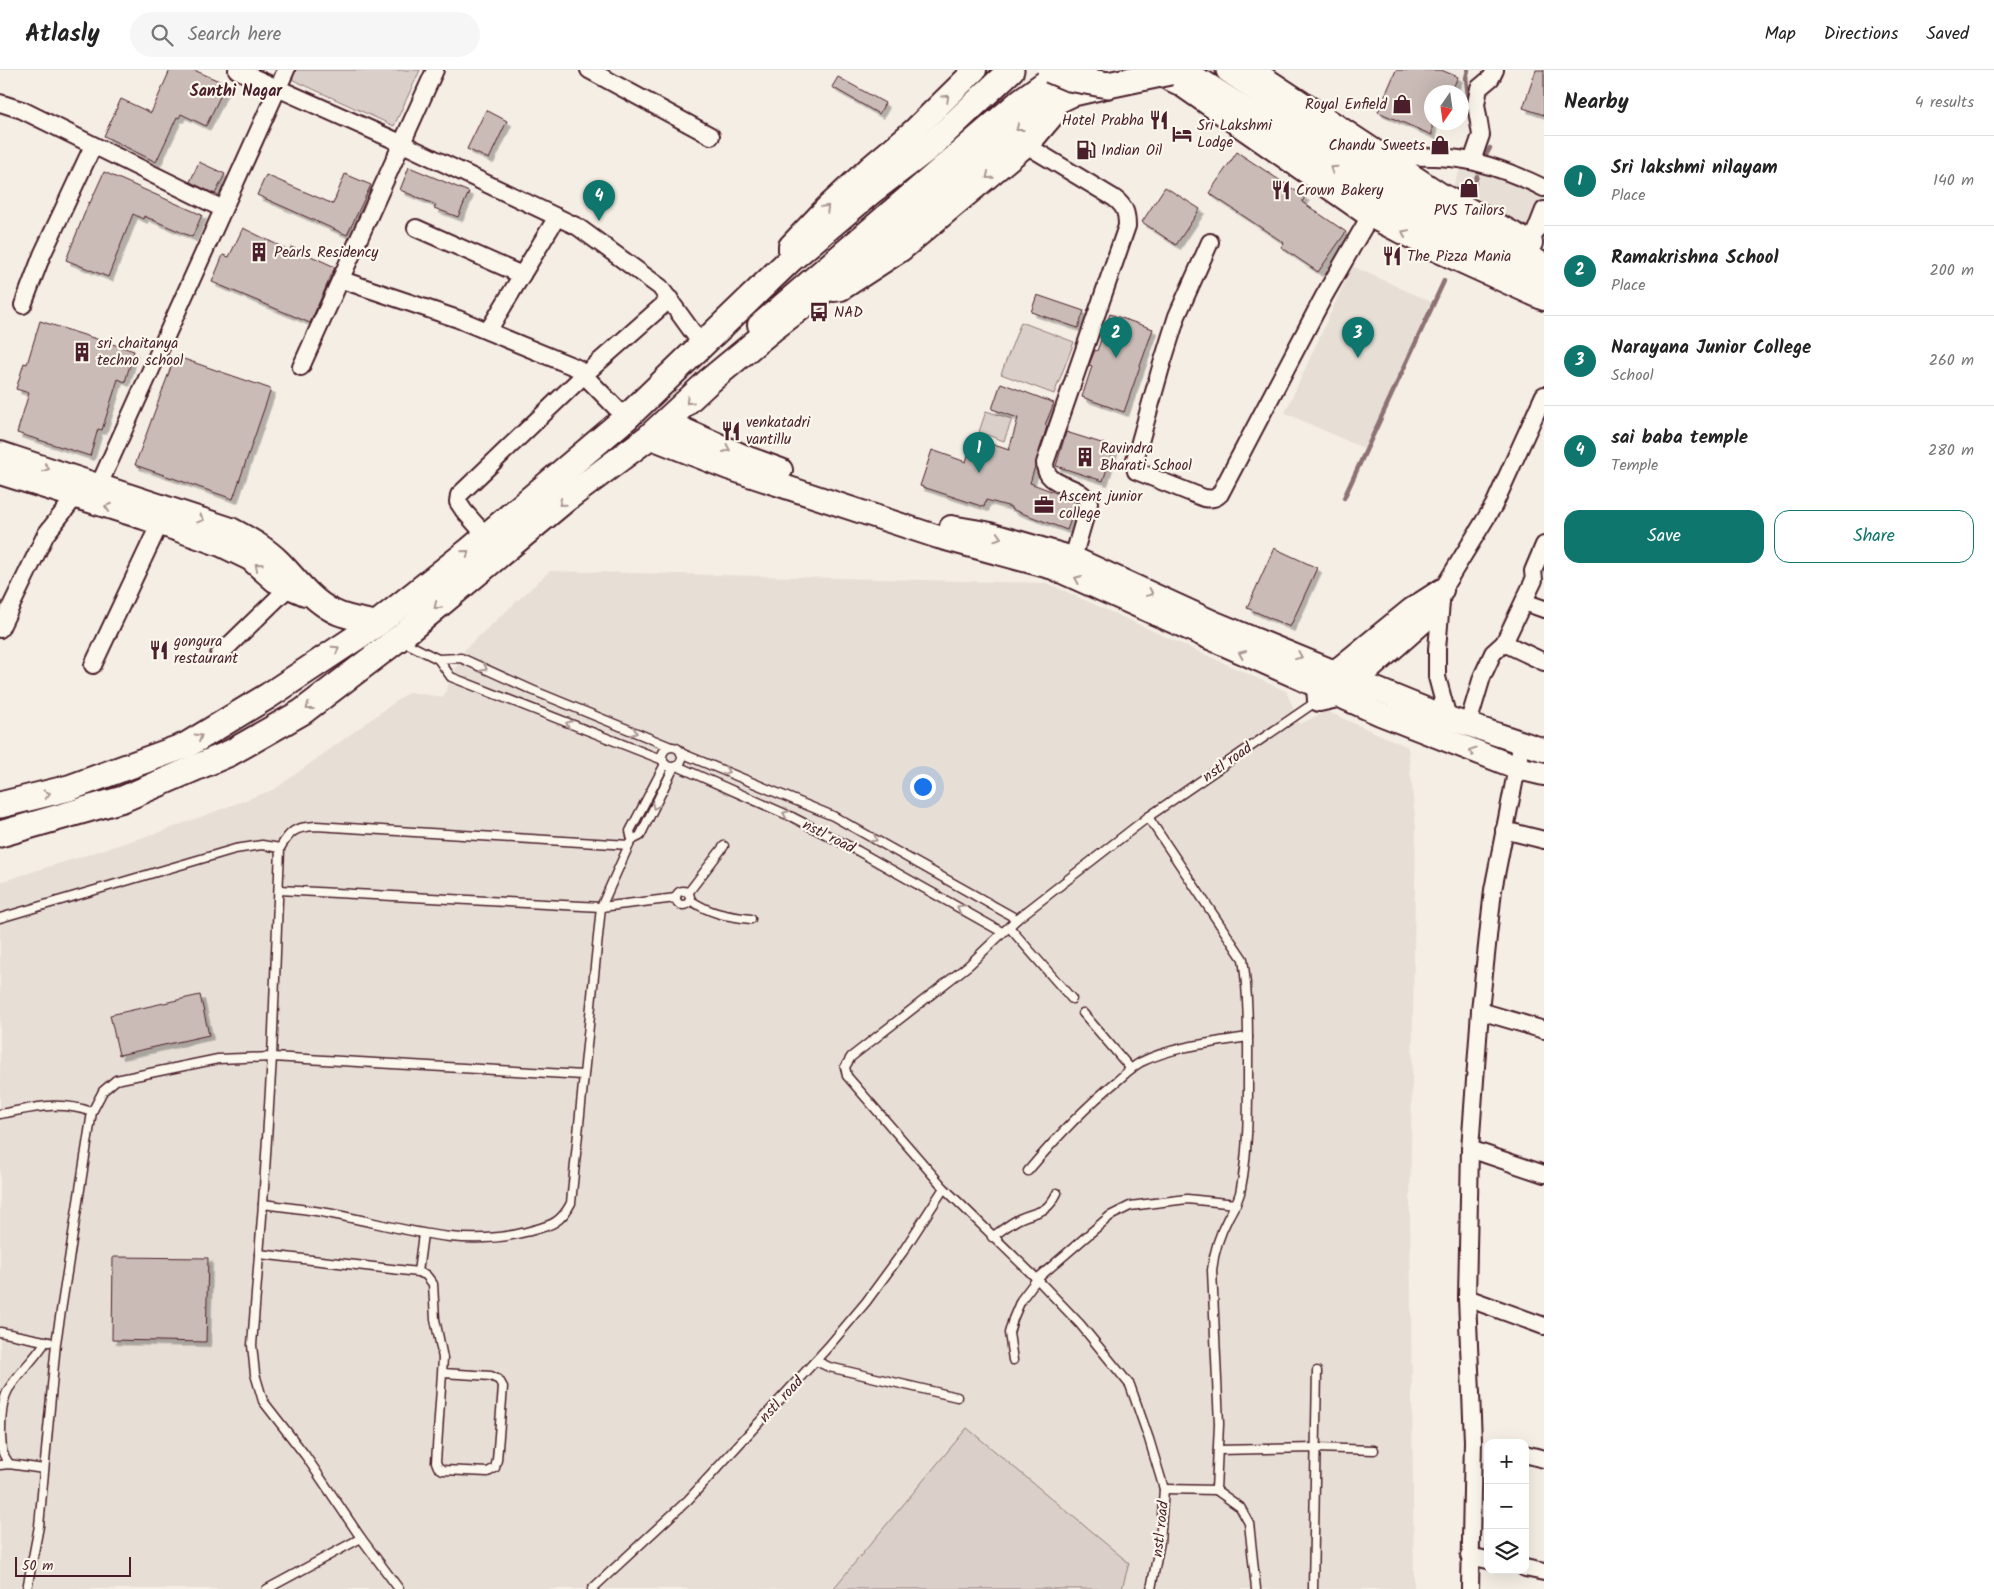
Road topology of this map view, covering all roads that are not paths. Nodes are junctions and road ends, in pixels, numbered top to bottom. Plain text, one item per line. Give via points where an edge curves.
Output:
1 (237, 70) edge
2 (286, 70) edge
3 (435, 70) edge
4 (589, 70) edge
5 (975, 70) edge
6 (1011, 70) edge
7 (1036, 70) edge
8 (1050, 70) edge
9 (1071, 70) edge
10 (1085, 70) edge
11 (1230, 70) edge
12 (1252, 70) edge
13 (1495, 70) edge
14 (1164, 71) edge
15 (1114, 77) edge
16 (278, 88) junction
17 (0, 103) edge
18 (1052, 115) dead end
19 (711, 136) dead end
20 (403, 144) junction
21 (1026, 145) junction
22 (93, 146) junction
23 (1383, 156) junction
24 (1472, 162) junction
25 (1544, 188) edge
26 (223, 210) junction
27 (1544, 210) edge
28 (1370, 216) junction
29 (558, 217) junction
30 (416, 228) dead end
31 (1210, 242) dead end
32 (1537, 247) edge
33 (790, 260) junction
34 (1544, 266) edge
35 (522, 275) junction
36 (342, 280) junction
37 (1544, 286) edge
38 (821, 292) junction
39 (670, 299) junction
40 (1544, 299) edge
41 (23, 305) dead end
42 (488, 331) junction
43 (694, 353) junction
44 (302, 367) dead end
45 (584, 375) junction
46 (708, 382) junction
47 (1544, 395) edge
48 (626, 418) junction
49 (658, 429) junction
50 (0, 453) edge
51 (0, 473) edge
52 (99, 485) junction
53 (75, 497) junction
54 (160, 523) junction
55 (486, 536) junction
56 (1544, 545) edge
57 (1073, 558) junction
58 (1539, 582) edge
59 (289, 588) junction
60 (1442, 590) junction
61 (315, 599) junction
62 (1524, 602) junction
63 (1544, 609) edge
64 (378, 623) junction
65 (0, 629) edge
66 (398, 639) junction
67 (1504, 643) junction
68 (220, 655) dead end
69 (438, 659) junction
70 (1544, 662) edge
71 (93, 665) dead end
72 (1336, 671) junction
73 (1357, 680) junction
74 (1325, 695) junction
75 (1458, 721) junction
76 (1522, 742) junction
77 (671, 748) junction
78 (1544, 750) edge
79 (681, 753) junction
80 (664, 762) junction
81 (676, 767) junction
82 (1518, 768) junction
83 (1544, 774) edge
84 (0, 805) edge
85 (1148, 817) junction
86 (1504, 830) junction
87 (0, 834) edge
88 (1544, 840) edge
89 (630, 843) junction
90 (724, 846) dead end
91 (280, 848) junction
92 (279, 890) junction
93 (689, 896) junction
94 (676, 898) junction
95 (601, 906) junction
96 (0, 918) edge
97 (751, 919) dead end
98 (1017, 919) junction
99 (1009, 926) junction
100 (1002, 932) junction
101 (1072, 999) dead end
102 (1480, 1011) junction
103 (1083, 1013) dead end
104 (1544, 1030) edge
105 (1248, 1037) junction
106 (272, 1057) junction
107 (1131, 1069) junction
108 (583, 1075) junction
109 (92, 1112) junction
110 (0, 1114) edge
111 (1470, 1149) junction
112 (1028, 1171) dead end
113 (1544, 1174) edge
114 (944, 1188) junction
115 (1057, 1193) dead end
116 (263, 1204) junction
117 (1236, 1204) junction
118 (423, 1234) junction
119 (992, 1237) junction
120 (259, 1254) junction
121 (418, 1272) junction
122 (1037, 1279) junction
123 (1468, 1298) junction
124 (1544, 1326) edge
125 (0, 1332) edge
126 (46, 1341) junction
127 (56, 1343) junction
128 (1014, 1360) dead end
129 (816, 1361) junction
130 (1317, 1371) dead end
131 (443, 1374) junction
132 (957, 1397) dead end
133 (1480, 1443) edge
134 (1316, 1448) junction
135 (1218, 1450) junction
136 (1374, 1450) dead end
137 (1529, 1455) edge
138 (1544, 1459) edge
139 (9, 1464) junction
140 (0, 1465) edge
141 (44, 1468) junction
142 (1164, 1489) junction
143 (1216, 1490) junction
144 (361, 1538) junction
145 (1469, 1556) junction
146 (1484, 1559) edge
147 (1529, 1569) edge
148 (1544, 1572) edge
149 (27, 1589) edge
150 (268, 1589) edge
151 (399, 1589) edge
152 (592, 1589) edge
153 (1151, 1589) edge
154 (1256, 1589) edge
155 (1313, 1589) edge
156 (1470, 1589) edge

1 - 16 street
2 - 16 street
3 - 20 street
4 - 19 street
33 -> 5 street via 790,246 827,207 913,131
6 - 33 main road via 928,148
7 - 43 street via 1028,81 718,340
8 - 15 main road, bridge via 1069,78
9 - 46 street via 1045,82 992,124 728,353
10 - 15 street
11 - 34 main road via 1401,189 1481,235
12 - 23 street
13 - 24 street via 1479,88 1476,104 1481,135
14 - 15 main road, bridge
14 - 28 street
37 -> 14 main road via 1396,209 1204,84
15 -> 38 main road via 1046,106
16 - 20 street
16 - 26 street
17 - 22 street via 22,110
18 - 21 street
20 - 29 street
20 - 36 street
21 -> 38 street via 902,250 841,289
21 - 57 street via 1114,198 1123,205 1127,214 1127,226 1045,463 1048,477 1082,494 1089,503
22 - 26 street
22 - 41 street via 42,255
23 - 24 street via 1452,158
23 - 32 street via 1440,194
24 - 25 street via 1517,175
26 - 52 street
27 - 32 street
28 - 31 street via 1220,494 1210,499 1136,471 1134,463 1178,316
40 -> 28 street via 1434,250
29 - 35 street
29 - 39 street via 591,236 660,287
30 - 35 street
33 - 43 main road
35 - 42 street
36 - 42 street
36 - 44 street
38 - 46 main road
39 - 43 street
39 - 45 street
42 - 45 street via 577,368
43 - 48 main road
45 - 48 street
45 - 55 street via 459,495 458,502 464,512
46 -> 49 main road
47 - 60 street via 1494,505
48 - 55 main road
49 -> 57 street via 946,526
49 -> 66 main road via 566,499
74 -> 49 street via 1053,568 938,537 728,468
50 -> 52 street
51 - 53 street
52 - 53 street
52 -> 61 street via 256,542
54 -> 53 street
53 - 65 street via 46,534
59 -> 54 street via 275,581 250,559
54 - 71 street
64 -> 55 main road
56 - 58 street via 1533,571
57 -> 72 street via 1215,623
58 - 62 street
59 - 61 street
59 - 68 street
60 - 72 street, nstl road via 1411,610
60 - 73 street via 1426,619
60 - 75 street via 1437,677
61 - 64 street via 333,611
62 - 63 street
62 - 67 street
84 -> 64 main road via 69,788 187,745
66 - 69 lane
66 -> 87 main road via 302,712 230,753 123,799
67 - 70 street
67 - 75 street via 1493,652
69 -> 77 lane via 461,658
80 -> 69 lane, nstl road via 451,677
72 - 73 street
72 - 74 street, nstl road
73 - 74 street
73 - 75 street
82 -> 74 street
74 - 85 lane, nstl road
75 - 76 street
76 - 78 street
76 - 82 street
77 - 79 lane
77 - 80 lane via 663,754
79 - 81 lane via 682,759
79 -> 98 lane via 833,816
80 - 81 lane, nstl road
80 - 89 lane via 630,831
81 -> 89 lane via 640,836
100 -> 81 lane, nstl road via 792,817
82 - 83 street
82 - 86 street
85 - 98 lane, nstl road
85 - 105 lane via 1243,959
86 - 88 street
86 - 102 street via 1492,890
89 - 91 lane via 304,826 293,830
89 - 95 lane
90 - 93 lane
91 - 92 lane
91 - 96 lane via 262,845 235,849
92 - 95 lane
92 - 106 lane
93 - 94 lane via 679,892
93 - 94 lane via 687,904 681,905
93 - 97 lane via 704,909 718,915
94 - 95 lane
95 - 108 lane
98 - 99 lane, nstl road
99 - 100 lane, nstl road
99 - 101 lane
100 - 114 lane, nstl road via 969,965 850,1057 845,1067 847,1076
102 - 104 street
102 - 111 street
103 - 107 lane
105 - 107 lane via 1189,1046 1164,1053
105 - 117 lane via 1247,1120 1241,1189
106 - 108 lane
106 - 109 lane via 218,1059 116,1080 103,1091
106 - 116 lane
107 - 112 lane via 1050,1144
108 - 118 lane via 571,1203 559,1220 551,1226 497,1238 463,1239
109 - 110 lane via 56,1104
109 - 127 lane
111 - 113 street
111 - 123 street
114 - 119 lane, nstl road
114 - 129 lane, nstl road via 866,1302
115 - 119 lane via 1042,1212 1021,1218
116 - 118 lane via 326,1212
116 - 120 lane
117 - 122 lane via 1187,1199 1130,1206 1110,1216
117 - 135 lane via 1220,1236 1212,1270
118 - 121 lane
119 - 122 lane, nstl road
120 - 121 lane
120 - 144 lane via 252,1345 255,1374 263,1401 305,1455
121 - 131 lane via 426,1275 433,1284
122 - 128 lane via 1012,1319 1009,1333
122 - 142 lane, nstl road via 1080,1324 1130,1385
123 - 124 street
123 - 133 street
125 - 126 lane
126 - 127 lane
126 - 139 lane via 6,1392 1,1435 2,1452
127 - 141 lane
129 - 132 lane
129 - 152 lane, nstl road via 688,1500
130 - 134 lane
131 - 131 lane via 438,1467 488,1472 495,1468 498,1460 502,1387 491,1376
133 - 145 street
134 - 135 lane
134 - 136 lane
134 - 155 lane
135 - 143 lane
137 - 138 street
139 - 140 lane
139 - 141 lane
141 - 149 lane via 39,1526
142 - 143 lane
142 - 153 lane, nstl road via 1160,1542
143 - 154 lane via 1240,1507 1249,1523
144 - 150 lane
144 - 151 lane
145 - 146 street
145 - 156 street
147 - 148 street

